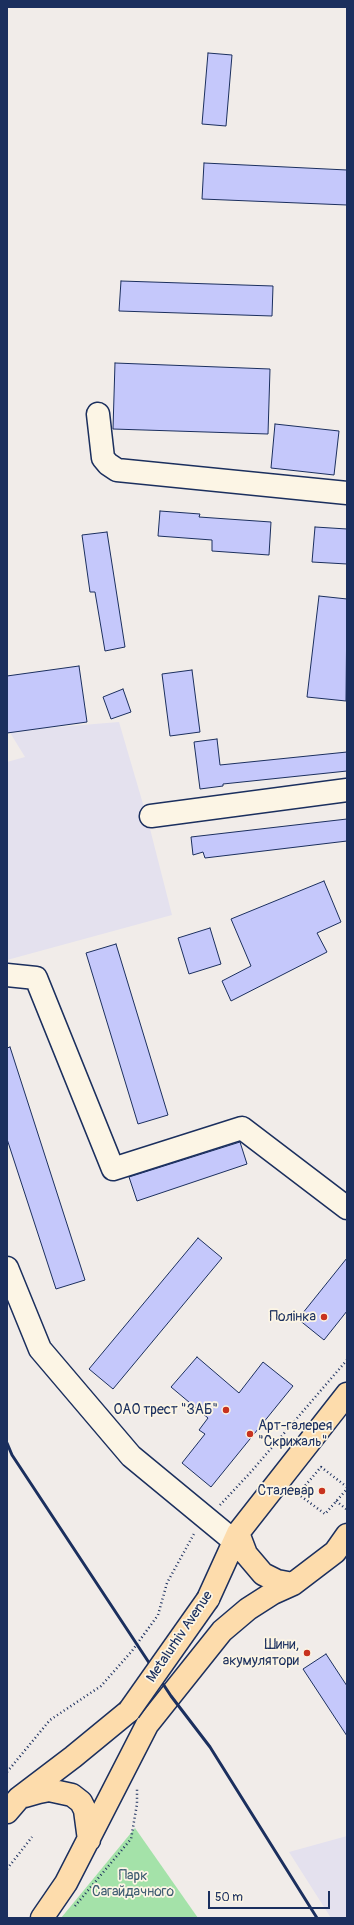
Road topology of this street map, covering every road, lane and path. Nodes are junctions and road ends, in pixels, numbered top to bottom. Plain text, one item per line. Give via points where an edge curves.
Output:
1 (98, 414) dead end
2 (347, 493) edge
3 (347, 790) edge
4 (152, 816) dead end
5 (7, 975) edge
6 (347, 1208) edge
7 (7, 1268) edge
8 (347, 1360) edge
9 (347, 1394) edge
10 (347, 1488) edge
11 (336, 1501) junction
12 (346, 1509) edge
13 (207, 1518) junction
14 (347, 1535) edge
15 (236, 1537) junction
16 (293, 1584) junction
17 (7, 1772) edge
18 (137, 1780) dead end
19 (13, 1805) edge
20 (32, 1837) dead end
21 (89, 1840) junction
22 (7, 1869) edge
23 (70, 1912) dead end
24 (42, 1918) edge

1 - 2 street via 103,458 117,470
3 - 4 street
5 - 6 street via 36,978 113,1169 242,1128
7 - 13 street via 40,1349 131,1456
8 - 13 path via 250,1473
9 - 15 main road, Metalurhiv Avenue
10 - 11 path
10 - 11 path via 321,1467 298,1494 325,1514
11 - 12 path
13 - 15 street
13 - 17 path via 196,1530 167,1583 158,1615 132,1651 101,1686 50,1720
14 - 16 main road, Metalurhiv Avenue via 335,1552
15 - 16 main road via 263,1574 277,1581
15 - 19 main road, Metalurhiv Avenue, bridge via 208,1598 129,1711
16 - 21 main road, Metalurhiv Avenue via 248,1609 222,1631 148,1725
18 - 23 path via 137,1804 132,1839
19 - 21 main road via 38,1792 49,1790 72,1795 85,1810
20 - 22 path
21 - 24 main road, Metalurhiv Avenue via 66,1883

